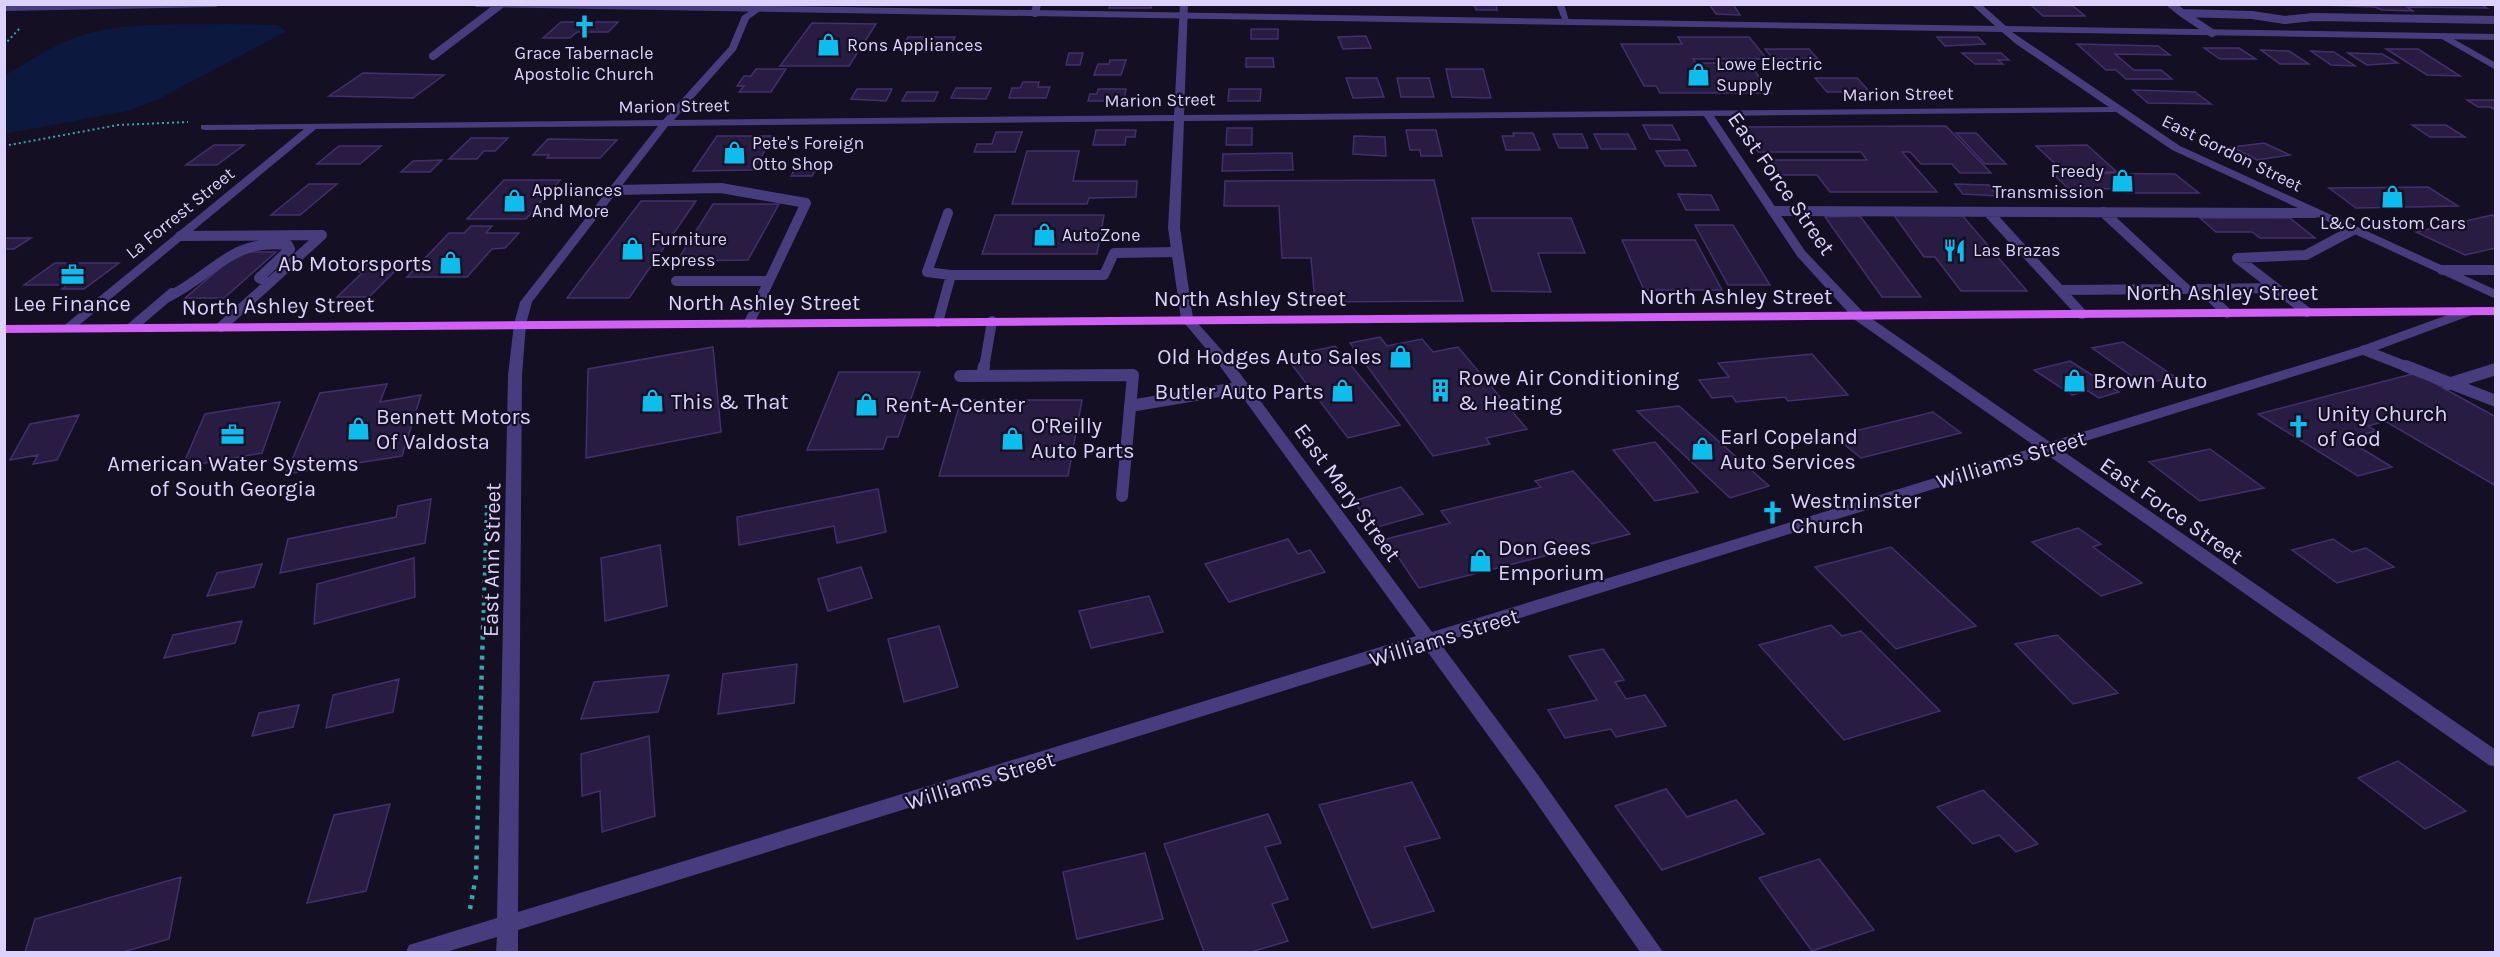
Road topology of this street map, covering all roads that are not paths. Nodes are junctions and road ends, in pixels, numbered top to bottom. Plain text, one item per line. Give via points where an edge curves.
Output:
1 (216, 4) edge
2 (476, 4) edge
3 (1560, 4) edge
4 (1975, 4) edge
5 (2171, 4) edge
6 (183, 5) edge
7 (501, 5) edge
8 (595, 5) edge
9 (716, 6) edge
10 (763, 6) edge
11 (807, 6) edge
12 (4, 8) edge
13 (1036, 9) edge
14 (1184, 10) edge
15 (2182, 13) junction
16 (2496, 20) edge
17 (1567, 22) junction
18 (2002, 30) junction
19 (2212, 33) junction
20 (2443, 36) junction
21 (2496, 37) edge
22 (433, 56) dead end
23 (2496, 67) edge
24 (2114, 108) junction
25 (1706, 112) junction
26 (1181, 116) junction
27 (665, 123) junction
28 (315, 125) junction
29 (206, 127) dead end
30 (613, 190) junction
31 (1773, 211) junction
32 (1988, 212) junction
33 (2103, 212) junction
34 (948, 213) dead end
35 (2315, 213) junction
36 (2353, 230) junction
37 (180, 236) junction
38 (240, 236) junction
39 (1178, 252) junction
40 (2442, 270) junction
41 (2496, 270) edge
42 (951, 275) junction
43 (676, 281) dead end
44 (769, 281) junction
45 (269, 283) junction
46 (2276, 288) junction
47 (2186, 289) junction
48 (2202, 289) junction
49 (2061, 290) junction
50 (2496, 295) edge
51 (168, 297) junction
52 (2496, 311) edge
53 (2307, 312) junction
54 (2468, 312) junction
55 (2227, 313) junction
56 (2082, 314) junction
57 (1860, 317) junction
58 (1187, 319) junction
59 (992, 321) junction
60 (938, 322) junction
61 (749, 323) junction
62 (520, 324) junction
63 (132, 327) junction
64 (221, 327) junction
65 (67, 328) junction
66 (4, 329) edge
67 (2364, 350) junction
68 (2496, 369) edge
69 (960, 376) dead end
70 (982, 376) junction
71 (2448, 384) junction
72 (1243, 387) junction
73 (2496, 402) edge
74 (1130, 406) junction
75 (2047, 449) junction
76 (1122, 496) dead end
77 (1429, 642) junction
78 (2496, 760) edge
79 (506, 926) junction
80 (417, 952) edge
81 (507, 952) edge
82 (1653, 952) edge

1 - 6 street
2 - 7 street
3 - 17 street
4 - 18 street, East Gordon Street
5 - 15 lane
6 - 12 street
7 - 8 street
7 - 22 lane
8 - 9 street
9 - 10 street
10 - 11 street
10 - 27 street, East Ann Street via 745,18 733,48
11 - 13 street
13 - 14 street
14 - 17 street
14 - 26 street
15 - 16 lane via 2285,20
15 - 19 lane
17 - 18 street
18 - 19 street
18 - 24 street, East Gordon Street
19 - 20 street
20 - 21 street
20 - 23 street
24 - 25 street, Marion Street
24 - 35 street, East Gordon Street via 2176,148
25 - 26 street, Marion Street
25 - 31 street, East Force Street
26 - 27 street, Marion Street
26 - 39 street via 1174,228
27 - 28 street, Marion Street
27 - 30 street, East Ann Street
28 - 29 street, Marion Street
28 - 37 street, La Forrest Street
30 - 44 lane via 721,188 806,203
30 - 62 street, East Ann Street via 526,302
31 - 32 lane
31 - 57 street, East Force Street via 1801,253
32 - 33 lane
32 - 49 lane
33 - 35 lane
33 - 47 lane
34 - 42 lane via 927,272
35 - 36 street, East Gordon Street
36 - 40 street, East Gordon Street
36 - 46 lane via 2306,255 2237,258
37 - 38 lane
37 - 65 street, La Forrest Street
38 - 45 lane via 322,235
38 - 51 lane
39 - 42 lane via 1114,253 1104,275
39 - 58 street
40 - 41 lane
40 - 50 street, East Gordon Street
42 - 60 lane
43 - 44 lane
44 - 61 lane
45 - 51 lane via 259,278 290,249 288,245 259,243 242,247 192,285
45 - 64 lane
46 - 48 lane
46 - 53 lane
47 - 48 lane
47 - 49 lane
48 - 55 lane
49 - 56 lane
51 - 63 lane
52 - 54 main road, North Ashley Street
53 - 54 main road, North Ashley Street
53 - 55 main road, North Ashley Street
54 - 67 street, Williams Street
55 - 56 main road, North Ashley Street
56 - 57 main road, North Ashley Street
57 - 58 main road, North Ashley Street
57 - 75 street, East Force Street
58 - 59 main road, North Ashley Street
58 - 72 street, East Mary Street
59 - 60 main road, North Ashley Street
59 - 70 lane
60 - 61 main road, North Ashley Street
61 - 62 main road, North Ashley Street
62 - 64 main road, North Ashley Street
62 - 79 street, East Ann Street via 515,375
63 - 64 main road, North Ashley Street
63 - 65 main road, North Ashley Street
65 - 66 main road, North Ashley Street
67 - 71 lane
67 - 75 street, Williams Street
68 - 71 lane
69 - 70 lane
70 - 74 lane via 1133,375
71 - 73 lane
72 - 74 lane
72 - 77 street, East Mary Street
74 - 76 lane
75 - 77 street, Williams Street
75 - 78 street, East Force Street
77 - 79 street, Williams Street
77 - 82 street, East Mary Street
79 - 80 street, Williams Street
79 - 81 street, East Ann Street

